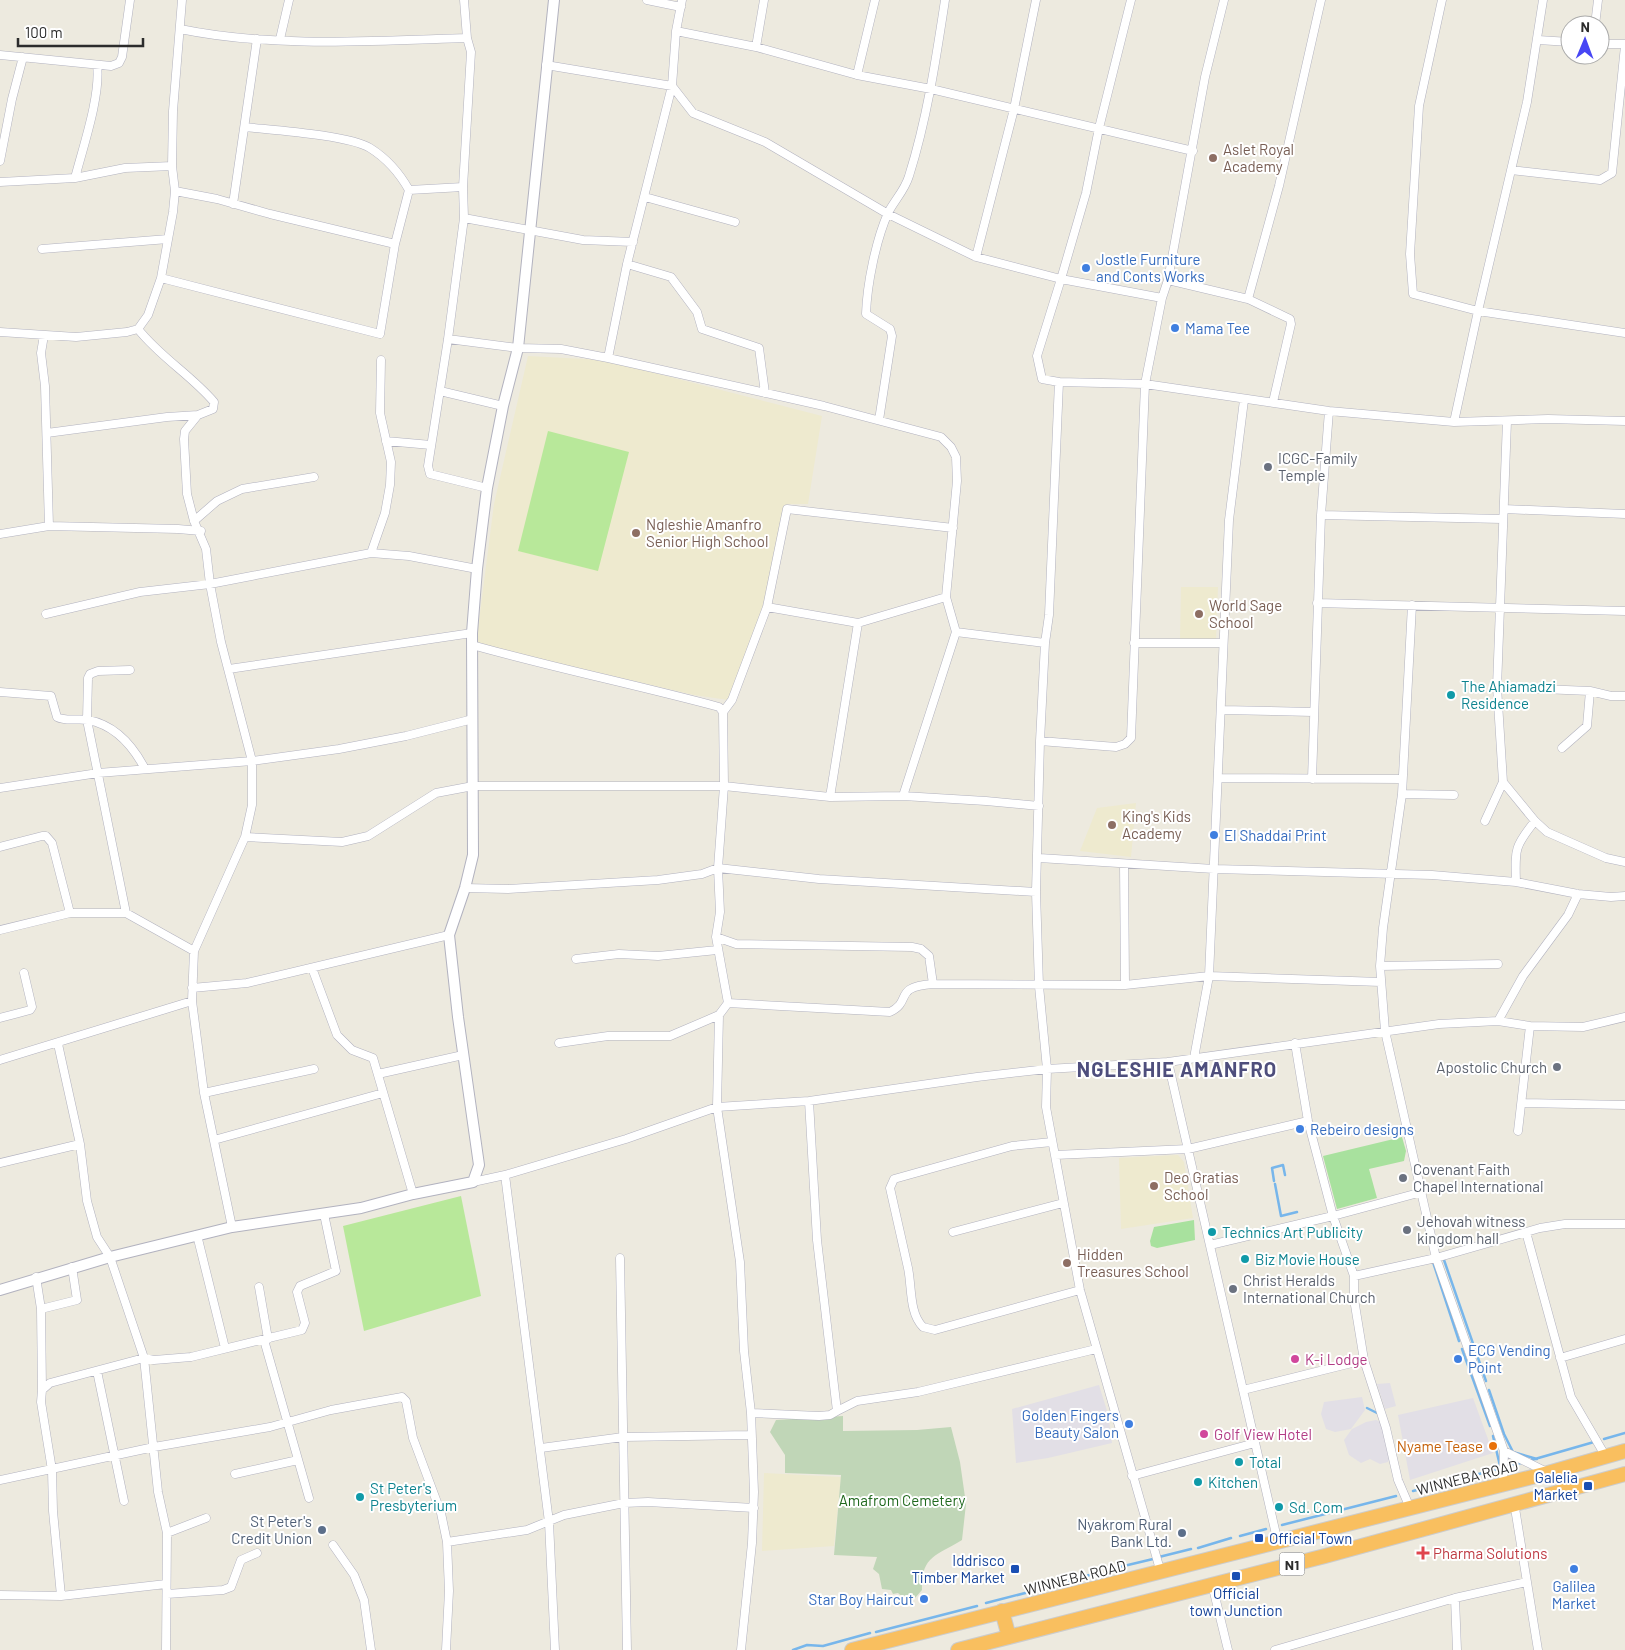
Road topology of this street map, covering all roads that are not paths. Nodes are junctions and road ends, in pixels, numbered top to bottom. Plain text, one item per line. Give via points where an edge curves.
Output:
1 (130, 0) edge
2 (182, 0) edge
3 (289, 0) edge
4 (464, 0) edge
5 (554, 0) edge
6 (647, 0) edge
7 (764, 0) edge
8 (875, 0) edge
9 (945, 0) edge
10 (1036, 0) edge
11 (1131, 0) edge
12 (1224, 0) edge
13 (1321, 0) edge
14 (1442, 0) edge
15 (1542, 0) edge
16 (1598, 0) edge
17 (681, 3) edge
18 (1597, 15) edge
19 (180, 29) junction
20 (676, 31) junction
21 (467, 38) junction
22 (257, 39) junction
23 (280, 39) junction
24 (1538, 40) junction
25 (1560, 41) edge
26 (1610, 44) edge
27 (1625, 45) edge
28 (756, 47) junction
29 (0, 55) edge
30 (23, 57) junction
31 (97, 65) junction
32 (546, 65) junction
33 (858, 75) junction
34 (672, 86) junction
35 (931, 89) junction
36 (1014, 109) junction
37 (244, 127) junction
38 (1099, 128) junction
39 (1193, 151) junction
40 (0, 161) edge
41 (172, 166) junction
42 (1511, 170) junction
43 (75, 178) junction
44 (0, 182) edge
45 (463, 187) junction
46 (409, 190) junction
47 (175, 192) junction
48 (645, 197) junction
49 (233, 204) junction
50 (888, 214) junction
51 (464, 218) junction
52 (735, 222) dead end
53 (531, 232) junction
54 (168, 240) junction
55 (633, 242) junction
56 (395, 244) junction
57 (42, 249) dead end
58 (976, 257) junction
59 (627, 264) junction
60 (161, 278) junction
61 (1060, 279) junction
62 (1168, 280) junction
63 (1162, 298) junction
64 (1248, 299) junction
65 (1478, 311) junction
66 (138, 329) junction
67 (0, 332) edge
68 (1625, 333) edge
69 (44, 335) junction
70 (448, 339) junction
71 (518, 348) junction
72 (608, 358) junction
73 (381, 360) dead end
74 (1059, 382) junction
75 (1145, 384) junction
76 (440, 391) junction
77 (765, 393) junction
78 (1244, 400) junction
79 (1273, 402) junction
80 (503, 406) junction
81 (1329, 411) junction
82 (198, 415) junction
83 (878, 420) junction
84 (1507, 421) junction
85 (1625, 421) edge
86 (1454, 422) junction
87 (47, 433) junction
88 (386, 440) junction
89 (431, 445) junction
90 (314, 476) dead end
91 (487, 488) junction
92 (1504, 509) junction
93 (1625, 514) edge
94 (1321, 515) junction
95 (1502, 520) junction
96 (194, 521) junction
97 (49, 526) junction
98 (953, 528) junction
99 (201, 531) junction
100 (0, 534) edge
101 (371, 553) junction
102 (478, 569) junction
103 (210, 584) junction
104 (946, 596) junction
105 (1318, 603) junction
106 (1412, 605) junction
107 (767, 607) junction
108 (1500, 608) junction
109 (1625, 611) edge
110 (46, 614) dead end
111 (858, 623) junction
112 (956, 632) junction
113 (472, 634) junction
114 (1045, 643) junction
115 (1134, 643) junction
116 (1222, 643) junction
117 (472, 645) junction
118 (229, 669) junction
119 (130, 670) dead end
120 (1497, 687) junction
121 (1590, 691) junction
122 (0, 692) edge
123 (1625, 696) edge
124 (1222, 710) junction
125 (723, 712) junction
126 (1313, 712) junction
127 (473, 719) junction
128 (87, 720) junction
129 (1040, 741) junction
130 (1562, 748) dead end
131 (252, 760) junction
132 (145, 769) junction
133 (98, 773) junction
134 (1219, 778) junction
135 (1312, 779) junction
136 (1402, 779) junction
137 (1503, 782) junction
138 (473, 786) junction
139 (724, 786) junction
140 (0, 788) edge
141 (1402, 794) junction
142 (1454, 795) dead end
143 (903, 796) junction
144 (830, 797) junction
145 (1039, 806) junction
146 (1485, 820) dead end
147 (1534, 821) junction
148 (245, 837) junction
149 (0, 847) edge
150 (1039, 858) junction
151 (1625, 862) edge
152 (1124, 864) junction
153 (718, 868) junction
154 (1214, 868) junction
155 (1392, 873) junction
156 (1516, 882) junction
157 (465, 888) junction
158 (1036, 892) junction
159 (1578, 894) junction
160 (1625, 896) edge
161 (70, 913) junction
162 (126, 913) junction
163 (0, 930) edge
164 (449, 935) junction
165 (716, 937) junction
166 (717, 950) junction
167 (194, 951) junction
168 (576, 960) dead end
169 (1498, 964) dead end
170 (1380, 966) junction
171 (312, 968) junction
172 (24, 973) dead end
173 (1209, 976) junction
174 (1381, 982) junction
175 (933, 984) junction
176 (1125, 985) junction
177 (1039, 986) junction
178 (192, 988) junction
179 (192, 1002) junction
180 (728, 1002) junction
181 (719, 1015) junction
182 (1625, 1017) edge
183 (0, 1018) edge
184 (1498, 1021) junction
185 (1530, 1026) junction
186 (1386, 1031) junction
187 (559, 1043) dead end
188 (1295, 1043) junction
189 (58, 1044) junction
190 (464, 1055) junction
191 (1194, 1058) junction
192 (0, 1060) edge
193 (1168, 1062) junction
194 (314, 1069) dead end
195 (1047, 1070) junction
196 (378, 1074) junction
197 (204, 1092) junction
198 (383, 1093) junction
199 (809, 1101) junction
200 (1522, 1103) junction
201 (1625, 1105) edge
202 (717, 1107) junction
203 (1308, 1121) junction
204 (1518, 1131) dead end
205 (214, 1140) junction
206 (1052, 1142) junction
207 (80, 1144) junction
208 (1188, 1149) junction
209 (1055, 1155) junction
210 (0, 1163) edge
211 (505, 1175) junction
212 (473, 1182) junction
213 (1422, 1192) junction
214 (413, 1194) junction
215 (1063, 1203) junction
216 (324, 1214) junction
217 (1333, 1216) junction
218 (1625, 1224) edge
219 (232, 1227) junction
220 (953, 1232) dead end
221 (1526, 1232) junction
222 (197, 1236) junction
223 (1210, 1245) junction
224 (110, 1257) junction
225 (620, 1258) dead end
226 (1436, 1258) junction
227 (72, 1267) junction
228 (1354, 1276) junction
229 (36, 1277) junction
230 (259, 1288) dead end
231 (0, 1290) edge
232 (1080, 1290) junction
233 (41, 1310) junction
234 (266, 1339) junction
235 (1625, 1339) edge
236 (225, 1348) junction
237 (1096, 1349) junction
238 (144, 1358) junction
239 (1560, 1358) junction
240 (1364, 1360) junction
241 (98, 1371) junction
242 (42, 1390) junction
243 (1243, 1390) junction
244 (838, 1411) junction
245 (751, 1413) junction
246 (287, 1423) junction
247 (752, 1435) junction
248 (623, 1437) junction
249 (1255, 1443) junction
250 (154, 1447) junction
251 (541, 1448) junction
252 (1504, 1451) junction
253 (1625, 1451) edge
254 (114, 1456) junction
255 (1606, 1456) junction
256 (298, 1460) junction
257 (52, 1470) junction
258 (1548, 1473) junction
259 (235, 1474) dead end
260 (1625, 1474) edge
261 (1132, 1476) junction
262 (0, 1480) edge
263 (1503, 1485) junction
264 (308, 1498) dead end
265 (124, 1501) dead end
266 (1514, 1502) junction
267 (624, 1503) junction
268 (754, 1508) junction
269 (1410, 1508) junction
270 (206, 1518) dead end
271 (549, 1522) junction
272 (167, 1533) junction
273 (448, 1542) junction
274 (1278, 1543) junction
275 (333, 1546) dead end
276 (257, 1553) dead end
277 (1161, 1573) junction
278 (1527, 1582) junction
279 (166, 1584) junction
280 (1212, 1584) junction
281 (167, 1594) junction
282 (0, 1596) edge
283 (61, 1596) junction
284 (1455, 1598) junction
285 (1002, 1611) junction
286 (1009, 1637) junction
287 (166, 1650) edge
288 (371, 1650) edge
289 (446, 1650) edge
290 (555, 1650) edge
291 (627, 1650) edge
292 (741, 1650) edge
293 (852, 1650) edge
294 (958, 1650) edge
295 (1228, 1650) edge
296 (1275, 1650) edge
297 (1457, 1650) edge
298 (1538, 1650) edge

1 - 31 street via 119,63
2 - 19 street
3 - 23 street
4 - 21 street
5 - 32 street
6 - 17 street
7 - 28 street
8 - 33 street
9 - 35 street
10 - 36 street
11 - 38 street
12 - 39 street
13 - 64 street via 1284,167
14 - 65 street via 1419,106 1410,254 1412,294
15 - 24 street
16 - 18 street
17 - 20 street
19 - 22 street via 226,38 242,36
19 - 41 street
20 - 28 street
20 - 34 street
21 - 23 street
21 - 45 street via 471,52
22 - 23 street
22 - 37 street
24 - 25 street
24 - 42 street
26 - 27 street
27 - 42 street via 1612,172 1600,180
28 - 33 street
29 - 30 street
30 - 31 street
30 - 40 street
31 - 43 street via 96,93
32 - 34 street
32 - 53 street
33 - 35 street
34 - 48 street
34 - 50 street via 693,113 765,142
35 - 36 street
35 - 50 street via 908,179
36 - 38 street
36 - 58 street
37 - 46 street via 343,140 369,148 394,169
37 - 49 street
38 - 39 street
38 - 61 street via 1086,193
39 - 62 street
41 - 43 street via 125,168
41 - 47 street
42 - 65 street
43 - 44 street
45 - 46 street
45 - 51 street
46 - 56 street
47 - 49 street
47 - 54 street
48 - 52 street
48 - 55 street
49 - 56 street
50 - 58 street
50 - 83 street via 873,264 866,314 890,329 892,336
51 - 53 street
51 - 70 street
53 - 55 street via 583,240
53 - 71 street
54 - 57 street
54 - 60 street
55 - 59 street
56 - 60 street via 380,334
58 - 61 street
59 - 72 street
59 - 77 street via 670,277 697,312 702,328 759,348
60 - 66 street via 154,304
61 - 63 street
61 - 74 street via 1037,356 1042,379
62 - 63 street
62 - 64 street
63 - 75 street
64 - 79 street via 1290,319
65 - 68 street
65 - 86 street
66 - 69 street via 76,337
66 - 82 street via 164,358 214,402 213,409
67 - 69 street
69 - 87 street via 42,353
70 - 71 street
70 - 76 street
71 - 72 street via 561,349
71 - 80 street
72 - 77 street
73 - 88 street via 380,413
74 - 75 street
74 - 114 street
75 - 78 street
75 - 115 street
76 - 80 street
76 - 89 street
77 - 83 street
78 - 79 street
78 - 116 street via 1229,520
79 - 81 street
80 - 91 street
81 - 86 street
81 - 94 street
82 - 87 street
82 - 96 street via 184,439 187,494
83 - 98 street via 941,437 952,447 958,481
84 - 85 street
84 - 86 street
84 - 92 street
87 - 97 street
88 - 89 street
88 - 101 street via 391,462 390,485 385,513
89 - 91 street via 430,474
90 - 96 street via 242,489 217,501
91 - 102 street
92 - 93 street
92 - 95 street
94 - 95 street
94 - 105 street
95 - 108 street
96 - 99 street
97 - 99 street
97 - 100 street
98 - 104 street
98 - 107 street via 787,509
99 - 103 street
101 - 102 street
101 - 103 street
102 - 113 street
103 - 110 street via 140,592
103 - 118 street
104 - 111 street
104 - 112 street
105 - 106 street
105 - 126 street
106 - 108 street
106 - 136 street
107 - 111 street
107 - 125 street via 732,700
108 - 109 street
108 - 120 street
111 - 144 street
112 - 114 street
112 - 143 street
113 - 117 street
113 - 118 street
114 - 129 street
115 - 116 street
115 - 129 street via 1131,738 1116,747
116 - 124 street
117 - 125 street via 719,707
117 - 127 street
118 - 131 street
119 - 128 street via 90,674
120 - 121 street
120 - 137 street
121 - 123 street
121 - 130 street via 1587,726
122 - 128 street via 51,696 57,717
124 - 126 street
124 - 134 street
125 - 139 street
126 - 135 street
127 - 131 street via 339,749
127 - 138 street
128 - 132 street via 128,741
128 - 133 street
129 - 145 street
131 - 132 street
131 - 148 street via 252,805
132 - 133 street
133 - 140 street
133 - 162 street
134 - 135 street
134 - 154 street
135 - 136 street
136 - 141 street
137 - 146 street
137 - 147 street
138 - 139 street
138 - 148 street via 436,793 368,836 342,842
138 - 157 street via 473,855
139 - 144 street
139 - 153 street
141 - 142 street
141 - 155 street
143 - 144 street
143 - 145 street
145 - 150 street
147 - 151 street via 1547,832 1576,846
147 - 156 street via 1516,848
148 - 167 street
149 - 161 street via 46,836 52,843
150 - 152 street
150 - 158 street
152 - 154 street
152 - 176 street
153 - 157 street via 702,874 658,880 508,889
153 - 158 street via 819,879
153 - 165 street via 720,912
154 - 155 street
154 - 173 street
155 - 156 street
155 - 170 street
156 - 159 street
157 - 164 street
158 - 177 street
159 - 160 street
159 - 184 street via 1568,915 1523,976
161 - 162 street
161 - 163 street
162 - 167 street
164 - 171 street
164 - 190 street
165 - 166 street
165 - 175 street via 736,944 912,947 929,956
166 - 168 street via 658,956 619,954
166 - 180 street
167 - 178 street
169 - 170 street
170 - 174 street
171 - 178 street via 247,983
171 - 196 street via 336,1035 352,1050 373,1058
172 - 183 street via 32,1007
173 - 174 street
173 - 176 street
173 - 191 street
174 - 186 street
175 - 177 street
175 - 180 street via 911,987 899,1006 890,1012
176 - 177 street
177 - 195 street
178 - 179 street
179 - 189 street
179 - 197 street
180 - 181 street
181 - 187 street via 670,1036 608,1036
181 - 202 street
182 - 185 street via 1583,1027
184 - 185 street
184 - 186 street
185 - 200 street
186 - 188 street
186 - 213 street
188 - 191 street
188 - 203 street
189 - 192 street
189 - 207 street
190 - 196 street
190 - 212 street via 479,1165
191 - 193 street
193 - 195 street
193 - 208 street
194 - 197 street
195 - 199 street via 976,1076
195 - 206 street via 1046,1107
196 - 198 street
197 - 205 street
198 - 205 street
198 - 214 street
199 - 202 street
199 - 244 street via 817,1240
200 - 201 street
200 - 204 street
202 - 211 street via 626,1139
202 - 245 street via 740,1262
203 - 208 street
203 - 217 street
205 - 219 street
206 - 209 street
206 - 232 street via 1012,1146 894,1179 890,1188 913,1306 923,1327 934,1330
207 - 210 street
207 - 224 street via 97,1237
208 - 209 street
208 - 223 street
209 - 215 street
211 - 212 street
211 - 251 street
212 - 214 street
213 - 217 street
213 - 226 street
214 - 216 street
215 - 220 street
215 - 232 street
216 - 219 street
216 - 234 street via 336,1271 300,1286 296,1292 305,1323 302,1330
217 - 223 street
217 - 228 street
218 - 221 street via 1564,1224
219 - 222 street
221 - 226 street
221 - 239 street
222 - 224 street
222 - 236 street
223 - 243 street
224 - 227 street
224 - 238 street
225 - 248 street
226 - 228 street
226 - 252 street
227 - 229 street
227 - 233 street via 77,1300
228 - 240 street via 1354,1299
229 - 231 street
229 - 233 street
230 - 234 street
232 - 237 street
233 - 242 street
234 - 236 street
234 - 246 street
235 - 239 street
236 - 238 street via 191,1357
237 - 244 street via 918,1392 857,1401
237 - 261 street
238 - 241 street
238 - 250 street
239 - 255 street via 1572,1397
240 - 243 street
240 - 269 street via 1386,1428 1398,1480
241 - 242 street via 50,1383
241 - 254 street
242 - 257 street
243 - 249 street
244 - 245 street via 819,1416
245 - 247 street
246 - 250 street
246 - 256 street
246 - 273 street via 331,1410 402,1397 406,1401 417,1451 441,1513
247 - 248 street
247 - 268 street
248 - 251 street
248 - 267 street
249 - 261 street
249 - 274 street
250 - 254 street
250 - 272 street via 158,1492
251 - 271 street
252 - 258 street
252 - 263 street
253 - 255 highway, WINNEBA ROAD / N1
254 - 257 street
254 - 265 street
255 - 258 highway, WINNEBA ROAD / N1
256 - 259 street
256 - 264 street
257 - 262 street
257 - 283 street
258 - 263 highway, WINNEBA ROAD / N1
260 - 266 highway, N1
261 - 277 street
263 - 269 highway, WINNEBA ROAD / N1
266 - 278 street
266 - 280 highway, N1 via 1325,1556
267 - 268 street
267 - 271 street via 564,1515
267 - 291 street
268 - 292 street
269 - 274 highway, WINNEBA ROAD / N1
270 - 272 street
271 - 273 street via 528,1530
271 - 290 street
272 - 279 street
273 - 289 street
274 - 277 highway, WINNEBA ROAD / N1
275 - 288 street via 354,1575 364,1600
276 - 281 street via 241,1560 231,1587
277 - 285 highway, WINNEBA ROAD / N1
278 - 284 street
278 - 298 street
279 - 281 street
279 - 283 street
280 - 286 highway, N1
280 - 295 street
281 - 287 street
282 - 283 street
284 - 296 street
284 - 297 street
285 - 286 highway
285 - 293 highway, WINNEBA ROAD / N1
286 - 294 highway, N1

